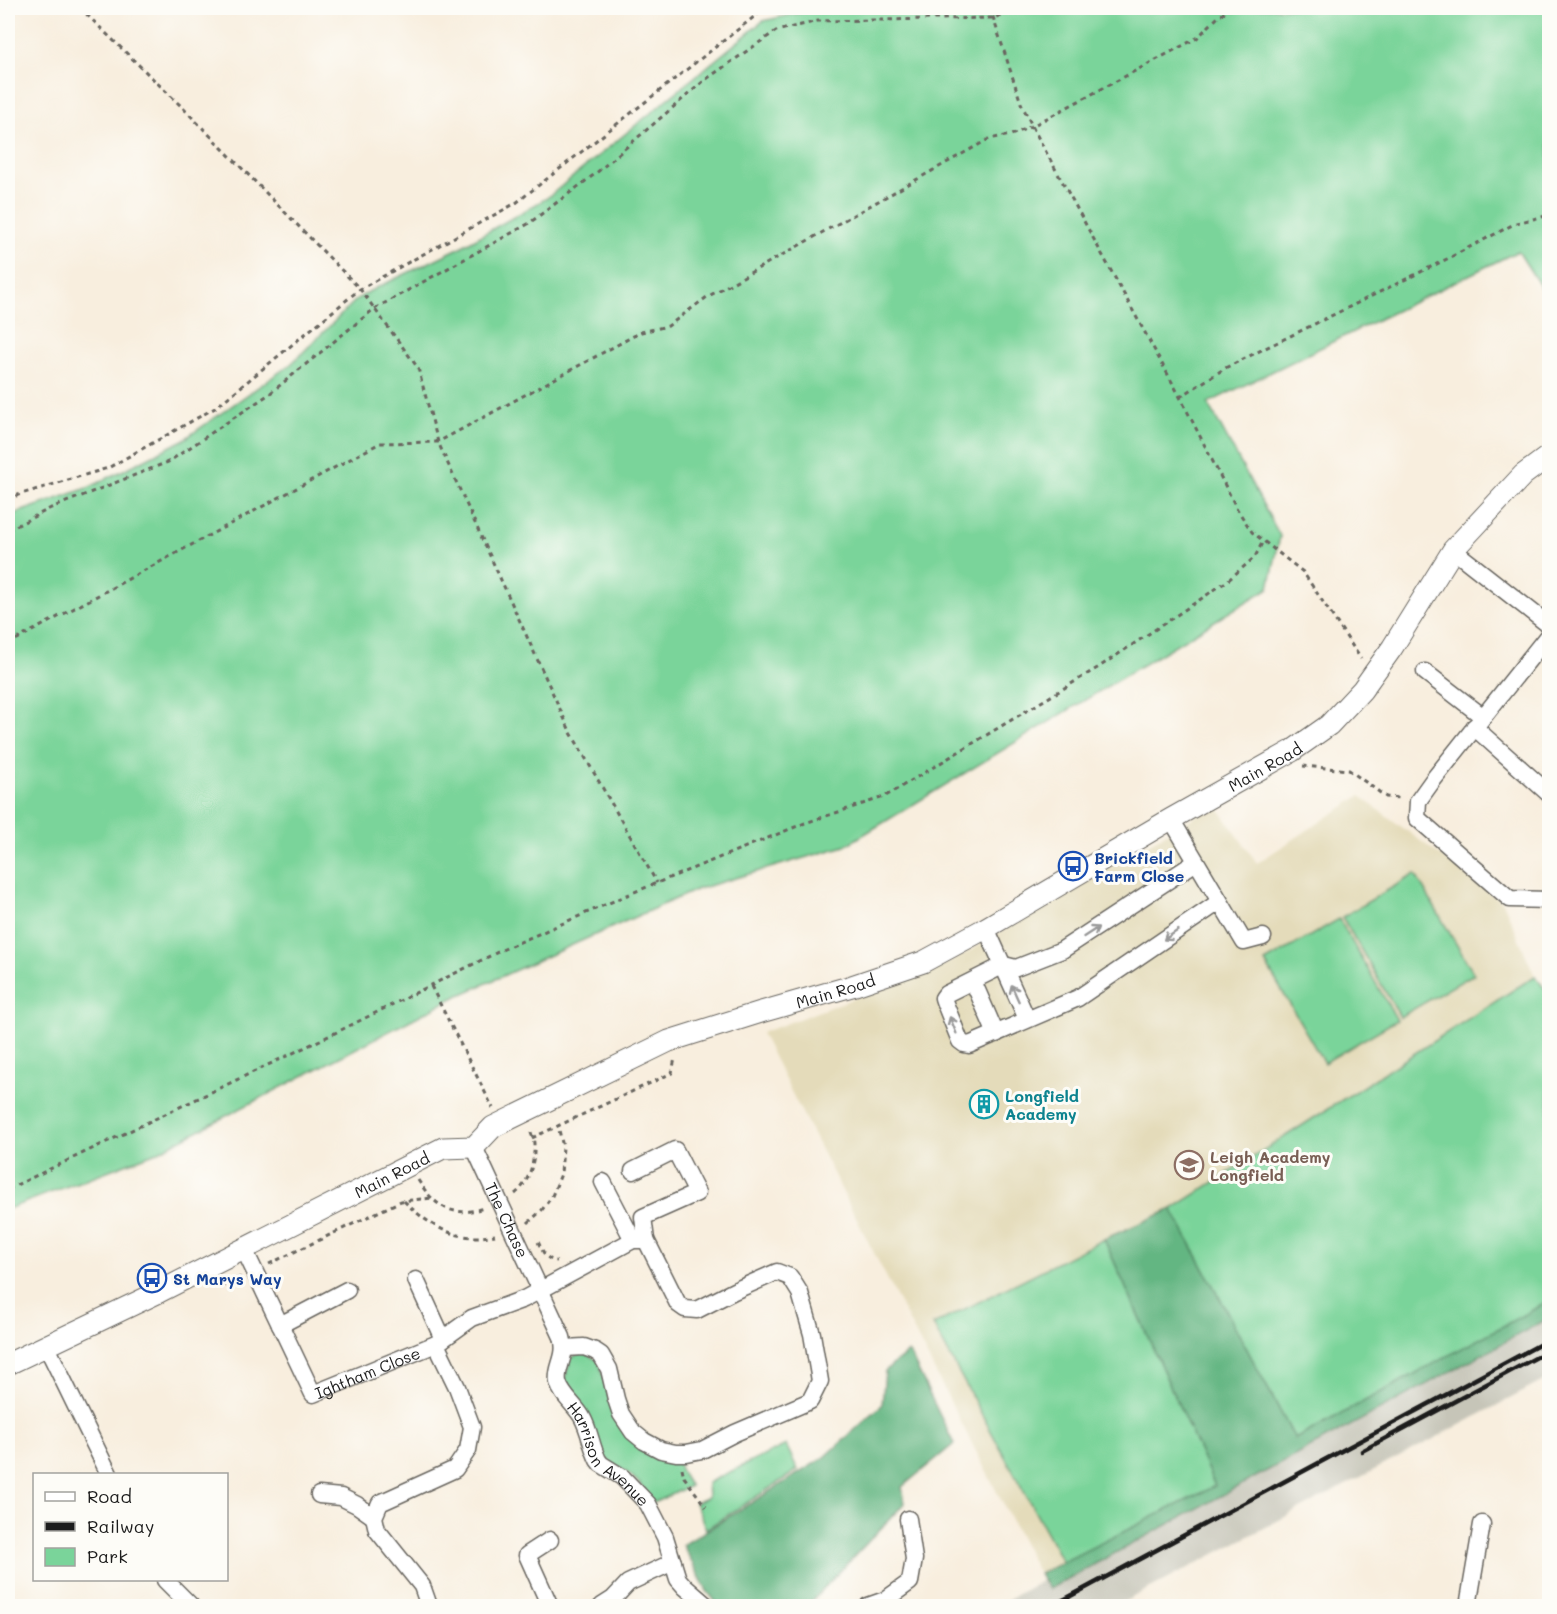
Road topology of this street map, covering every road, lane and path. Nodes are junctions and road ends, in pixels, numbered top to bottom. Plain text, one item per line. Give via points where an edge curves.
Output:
1 (80, 8) edge
2 (776, 8) edge
3 (990, 8) edge
4 (1017, 8) edge
5 (1233, 8) edge
6 (994, 18) junction
7 (1032, 126) junction
8 (1550, 215) edge
9 (360, 289) junction
10 (374, 309) junction
11 (1180, 397) junction
12 (438, 442) junction
13 (1550, 455) edge
14 (8, 501) edge
15 (8, 530) edge
16 (1263, 541) junction
17 (1453, 550) junction
18 (1550, 626) edge
19 (1550, 633) edge
20 (8, 644) edge
21 (1425, 672) dead end
22 (1372, 676) junction
23 (1478, 721) junction
24 (1277, 760) junction
25 (1548, 793) dead end
26 (1418, 801) junction
27 (1171, 819) junction
28 (1196, 862) junction
29 (657, 883) junction
30 (1549, 900) edge
31 (1219, 902) junction
32 (1549, 923) edge
33 (986, 927) junction
34 (1263, 937) dead end
35 (1550, 946) edge
36 (1004, 966) junction
37 (973, 981) junction
38 (430, 985) junction
39 (1027, 1019) junction
40 (996, 1034) junction
41 (680, 1038) junction
42 (501, 1123) junction
43 (558, 1126) junction
44 (532, 1138) dead end
45 (474, 1147) junction
46 (633, 1171) dead end
47 (603, 1182) dead end
48 (8, 1190) edge
49 (433, 1198) dead end
50 (404, 1201) junction
51 (482, 1208) dead end
52 (486, 1217) dead end
53 (491, 1226) dead end
54 (532, 1231) dead end
55 (537, 1240) dead end
56 (640, 1240) junction
57 (244, 1249) junction
58 (565, 1258) dead end
59 (254, 1271) junction
60 (188, 1277) junction
61 (416, 1280) dead end
62 (347, 1290) dead end
63 (541, 1290) junction
64 (280, 1325) junction
65 (440, 1342) junction
66 (46, 1345) junction
67 (565, 1348) junction
68 (8, 1364) edge
69 (676, 1453) junction
70 (109, 1473) edge
71 (319, 1495) dead end
72 (706, 1507) dead end
73 (374, 1516) junction
74 (908, 1519) dead end
75 (1482, 1524) dead end
76 (550, 1540) dead end
77 (673, 1562) junction
78 (166, 1581) edge
79 (191, 1606) edge
80 (429, 1606) edge
81 (550, 1606) edge
82 (602, 1606) edge
83 (707, 1606) edge
84 (868, 1606) edge
85 (1468, 1606) edge

1 - 9 path
2 - 9 path via 759,13 516,203
3 - 6 path
4 - 6 path
5 - 7 path via 1197,38
6 - 7 path
6 - 10 path via 818,21 776,31 705,80 595,174 528,224
7 - 11 path
7 - 12 path via 989,139 707,297 668,326 641,332
8 - 11 path via 1516,223 1227,367
9 - 10 path
9 - 14 path via 216,408 108,468
10 - 12 path via 418,368
10 - 15 path via 268,395 168,462 51,508
11 - 16 path via 1237,509
12 - 20 path via 380,443
12 - 29 path via 570,731
13 - 17 main road, Main Road via 1523,475
16 - 22 path via 1303,572
16 - 29 path via 1255,557 1197,602 1099,667 884,797 806,823
17 - 18 street
17 - 22 main road, Main Road
19 - 23 street
21 - 23 street
22 - 24 main road, Main Road via 1329,725
23 - 25 street
23 - 26 street
24 - 26 path via 1291,765 1349,770 1386,796
24 - 27 main road, Main Road
26 - 30 street via 1417,818 1510,898
27 - 28 street
27 - 33 main road, Main Road
28 - 31 street
36 -> 28 street via 1016,968 1062,950
29 - 38 path via 504,948
30 - 32 path
31 - 34 street via 1244,942
31 -> 39 street via 1078,998
32 - 35 path
33 - 36 street
33 - 41 main road, Main Road via 923,962
36 - 37 street
39 -> 36 street
37 - 40 street
40 -> 37 street via 969,1045 960,1041 956,1033 943,998
38 - 42 path
38 - 48 path
39 - 40 street
41 - 42 main road, Main Road
41 - 43 path via 672,1073
42 - 45 main road, Main Road
43 - 44 path
43 - 54 path via 563,1147 561,1174 552,1196 528,1223
45 - 57 main road, Main Road via 443,1148
45 - 63 street, The Chase
46 - 56 street via 675,1150 697,1193 643,1217
47 - 56 street
49 - 50 path
50 - 53 path via 430,1224 447,1232 481,1238 495,1235
50 - 59 path
51 - 52 path
55 - 58 path via 550,1260
56 - 63 street
56 - 69 street via 678,1304 685,1309 697,1310 777,1272 790,1277 800,1293 812,1334 820,1381 810,1401 702,1450
57 - 59 street, Ightham Close
57 - 60 main road, Main Road
59 - 60 path via 218,1288
59 - 64 street, Ightham Close
60 - 66 main road, Main Road
61 - 65 street
62 - 64 street
63 - 65 street via 472,1318
63 - 67 street
64 - 65 street, Ightham Close via 313,1394
65 - 73 street via 472,1427 468,1450 455,1469 380,1503
66 - 68 main road, Main Road
66 - 70 street
67 - 69 street via 584,1347 597,1352 609,1369 618,1406 629,1427 648,1444
67 - 77 street, Harrison Avenue via 558,1375 560,1387 586,1426 599,1462 622,1477 648,1504
69 - 72 path via 684,1477
71 - 73 street via 341,1497
73 - 80 street via 377,1530 422,1586
74 - 84 street via 914,1559 910,1582 885,1600
75 - 85 street
76 - 81 street via 527,1555
77 - 82 street via 628,1583
77 - 83 street, Harrison Avenue via 681,1583
78 - 79 street

